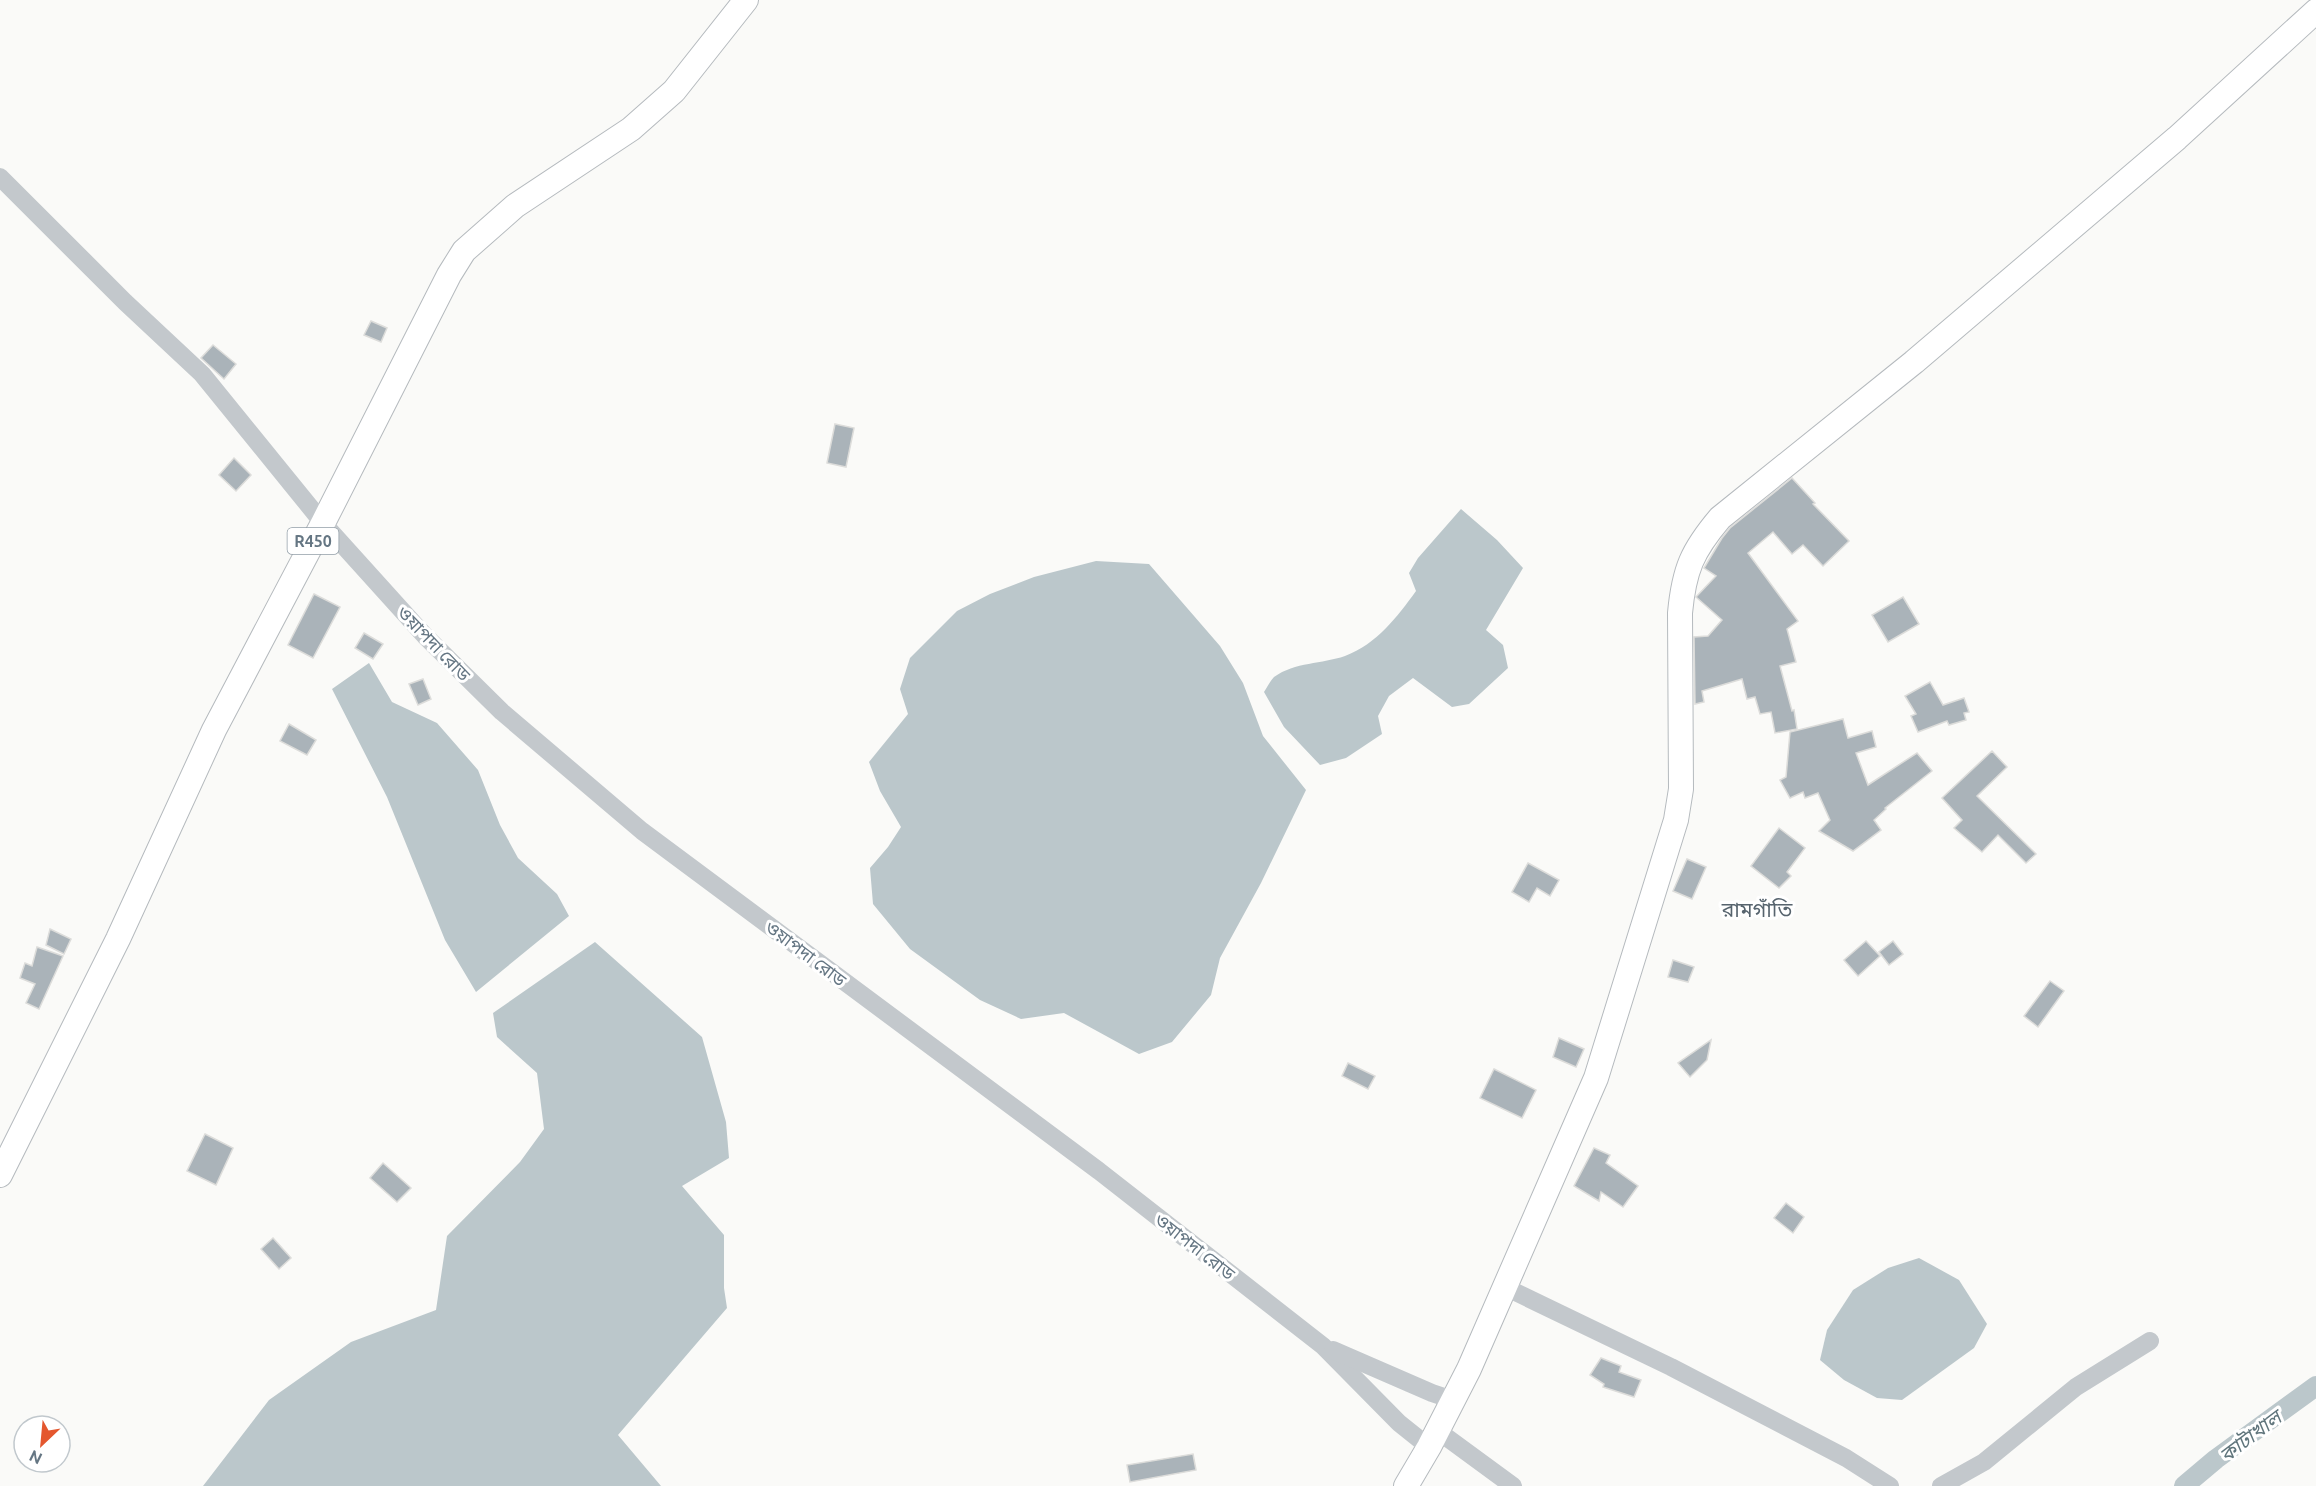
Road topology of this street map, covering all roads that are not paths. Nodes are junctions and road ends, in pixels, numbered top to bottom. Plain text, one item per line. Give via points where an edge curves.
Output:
1 (746, 0) edge
2 (2316, 11) edge
3 (0, 177) edge
4 (323, 523) junction
5 (0, 1175) edge
6 (1505, 1287) junction
7 (2150, 1341) dead end
8 (1323, 1346) junction
9 (1453, 1400) junction
10 (1434, 1439) junction
11 (1406, 1486) edge
12 (1514, 1486) edge
13 (1890, 1486) edge
14 (1941, 1486) edge

1 - 4 main road, R450 via 674,91 631,129 515,206 464,250
2 - 6 main road via 2177,138 1914,362 1720,518 1704,536 1690,560 1680,613 1682,789 1676,820 1596,1078
3 - 4 street, ওয়াপদা রোড via 202,374
4 - 5 main road, R450 via 214,730 118,939
4 - 8 street, ওয়াপদা রোড via 425,636 502,712 642,831 1099,1171
6 - 9 main road
6 - 13 street via 1795,1431
7 - 14 street via 2076,1387 1984,1462
8 - 9 street, ওয়াপদা রোড
8 - 10 street, ওয়াপদা রোড via 1399,1423
9 - 10 main road
10 - 11 main road
10 - 12 street, ওয়াপদা রোড

